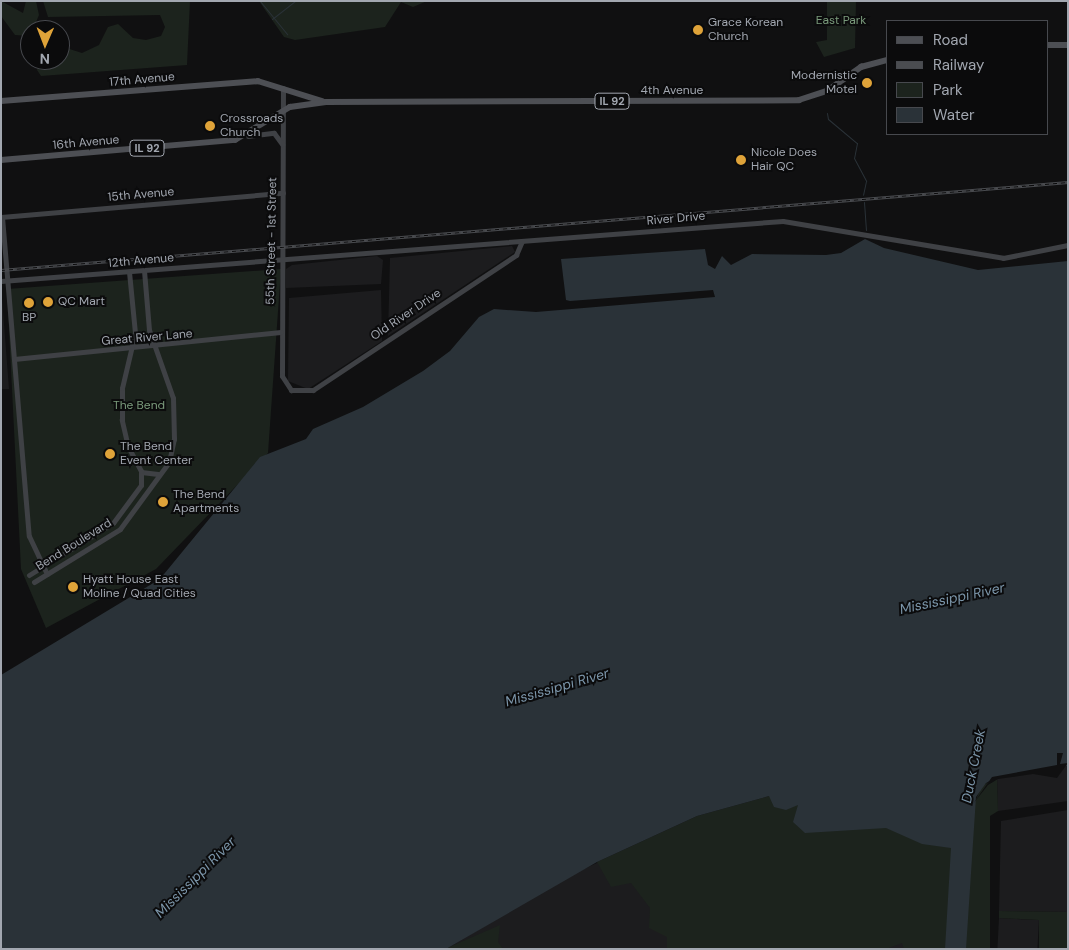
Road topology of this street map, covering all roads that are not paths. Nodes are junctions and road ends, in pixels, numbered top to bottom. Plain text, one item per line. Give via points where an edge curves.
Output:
1 (1049, 45) edge
2 (1068, 45) edge
3 (886, 61) edge
4 (283, 88) junction
5 (1, 102) edge
6 (326, 102) junction
7 (283, 110) junction
8 (248, 136) junction
9 (283, 149) junction
10 (1, 160) edge
11 (283, 193) junction
12 (2, 217) edge
13 (522, 240) junction
14 (1068, 245) edge
15 (282, 258) junction
16 (144, 271) junction
17 (129, 272) junction
18 (4, 281) edge
19 (281, 332) junction
20 (155, 348) junction
21 (130, 349) junction
22 (14, 359) junction
23 (291, 390) joint
24 (141, 472) junction
25 (158, 474) junction
26 (43, 566) junction
27 (47, 574) junction
28 (29, 575) dead end
29 (34, 582) dead end

1 - 2 main road
3 - 6 main road, 4th Avenue / IL 92 via 861,67 827,91 799,100
4 - 5 main road, 17th Avenue / IL 92 via 258,81
4 - 6 main road, 4th Avenue / IL 92
4 - 7 street, 55th Street - 1st Street
6 - 7 main road, 4th Avenue / IL 92
7 - 8 main road, IL 92
7 - 9 street, 55th Street - 1st Street
8 - 9 street via 274,133
8 - 10 main road, 16th Avenue / IL 92
9 - 11 street, 55th Street - 1st Street
11 - 12 street, 15th Avenue
11 - 15 street, 55th Street - 1st Street
12 - 18 street
13 - 14 street, River Drive via 783,221 1003,258
13 - 15 street, River Drive
13 - 23 street, Old River Drive via 516,254 313,390
15 - 16 street, 12th Avenue
15 - 19 street, 55th Street - 1st Street
16 - 17 street, 12th Avenue
16 - 20 street, Bend Boulevard via 148,330
17 - 18 street, 12th Avenue
17 - 21 street via 135,333
18 - 22 street
19 - 20 street, Great River Lane
19 - 23 street, 55th Street - 1st Street via 282,376
20 - 21 street, Great River Lane
20 - 25 street, Bend Boulevard via 171,388 175,427 168,462
21 - 22 street, Great River Lane
21 - 24 street via 122,388 122,420 128,447
22 - 26 street via 28,536
24 - 25 street
24 - 26 street, Bend Boulevard via 137,493 118,519
25 - 27 street, Bend Boulevard via 120,529
26 - 27 street
26 - 28 street, Bend Boulevard
27 - 29 street, Bend Boulevard

